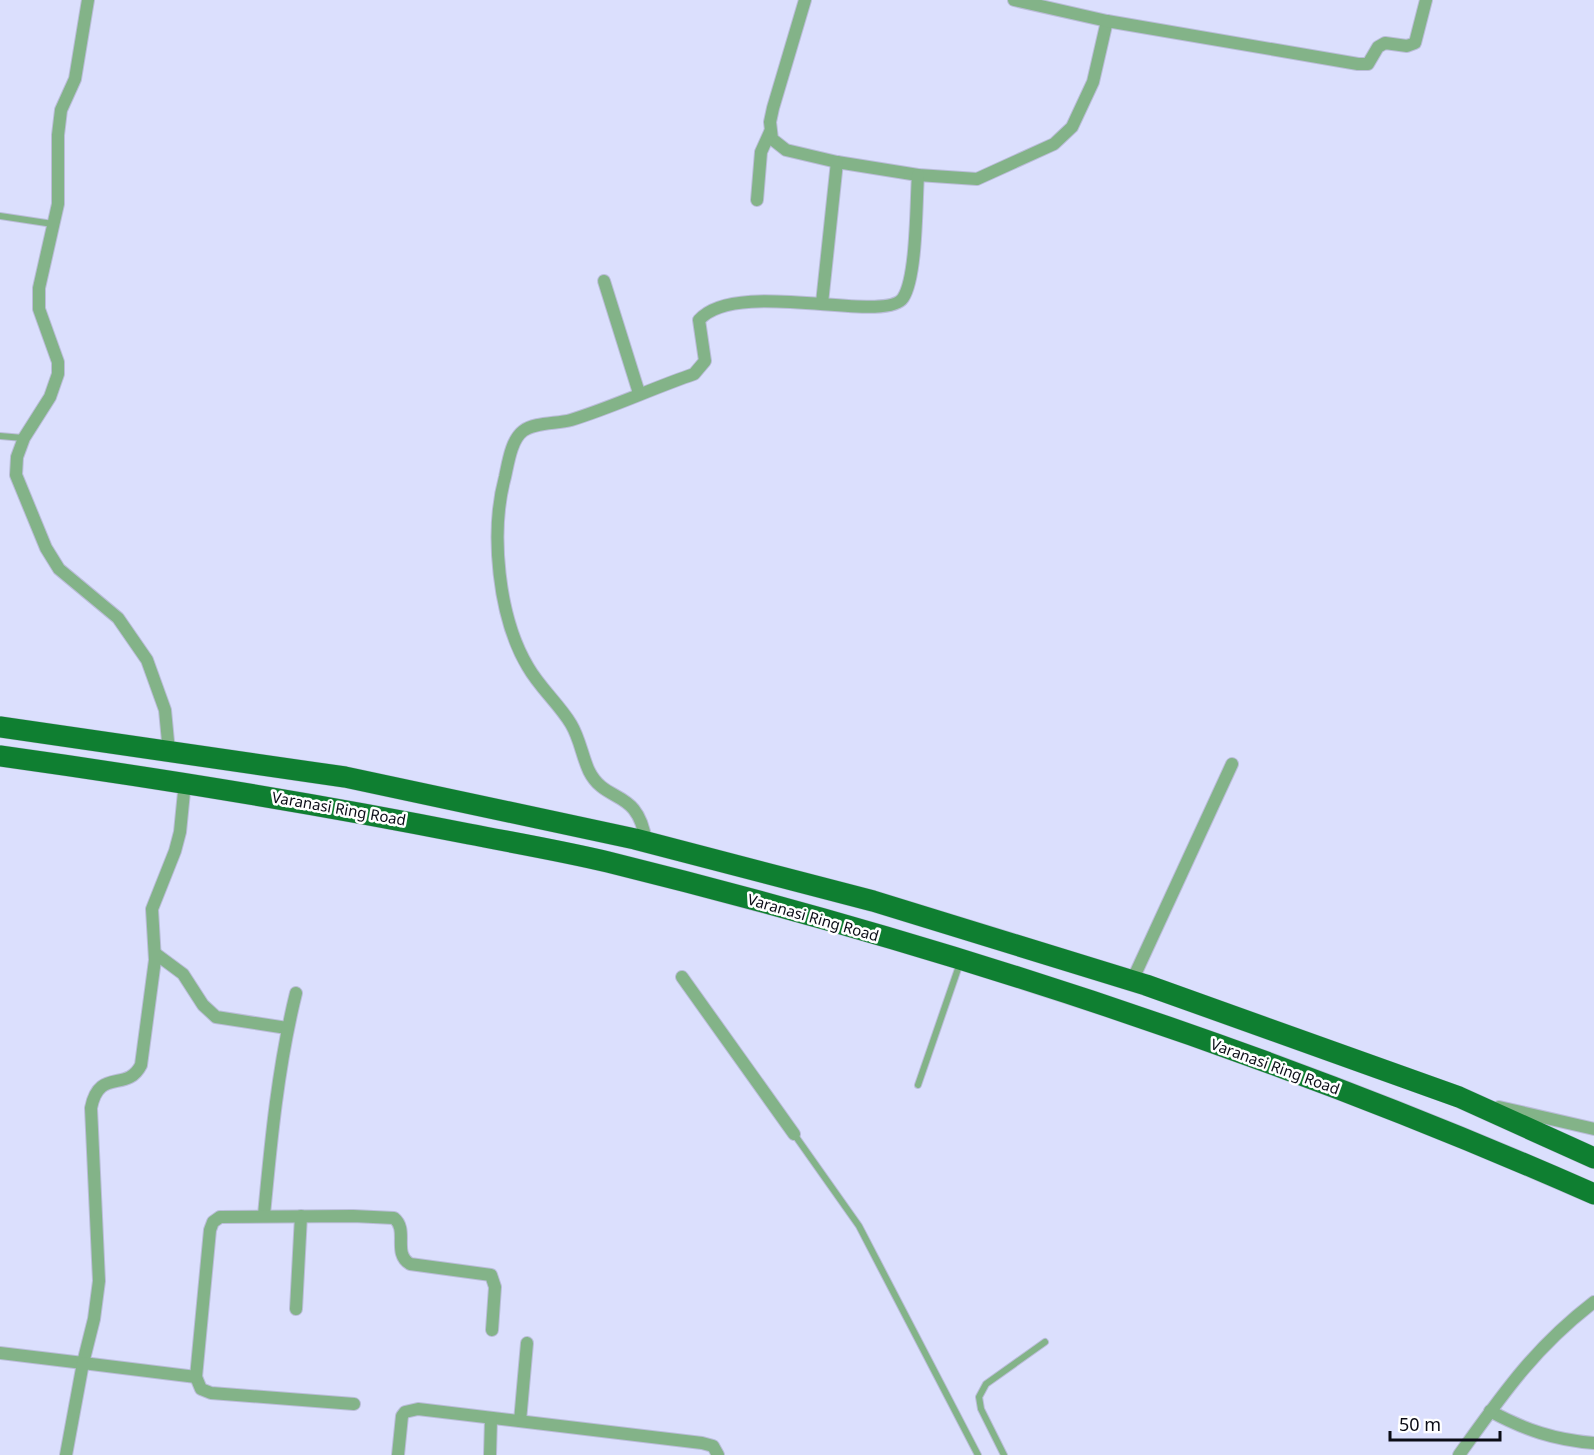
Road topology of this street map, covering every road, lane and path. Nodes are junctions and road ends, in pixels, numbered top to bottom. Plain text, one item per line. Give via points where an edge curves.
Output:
1 (88, 0) edge
2 (805, 0) edge
3 (1014, 0) edge
4 (1426, 0) edge
5 (1107, 21) junction
6 (770, 132) junction
7 (837, 162) junction
8 (918, 175) junction
9 (757, 200) dead end
10 (0, 216) edge
11 (52, 224) junction
12 (604, 281) dead end
13 (822, 303) junction
14 (639, 393) junction
15 (0, 435) edge
16 (24, 438) junction
17 (0, 727) edge
18 (169, 752) junction
19 (0, 756) edge
20 (1232, 764) dead end
21 (185, 782) junction
22 (646, 842) junction
23 (156, 954) junction
24 (960, 960) junction
25 (682, 977) dead end
26 (1132, 981) junction
27 (296, 993) dead end
28 (287, 1028) junction
29 (918, 1085) dead end
30 (1459, 1097) junction
31 (1594, 1129) edge
32 (794, 1134) joint
33 (1594, 1158) edge
34 (1594, 1194) edge
35 (264, 1215) junction
36 (301, 1215) junction
37 (1594, 1302) edge
38 (296, 1309) dead end
39 (492, 1330) dead end
40 (1045, 1342) dead end
41 (527, 1343) dead end
42 (0, 1353) edge
43 (83, 1363) junction
44 (196, 1377) junction
45 (354, 1404) dead end
46 (1490, 1411) junction
47 (491, 1418) junction
48 (520, 1421) junction
49 (1594, 1443) edge
50 (66, 1455) edge
51 (398, 1455) edge
52 (490, 1455) edge
53 (718, 1455) edge
54 (978, 1455) edge
55 (1004, 1455) edge
56 (1459, 1455) edge

1 - 11 street via 75,79 61,110 58,204
2 - 6 street via 772,108
3 - 5 street
4 - 5 street via 1415,43 1385,43 1368,64
5 - 8 street via 1093,82 1071,127 1054,144 977,179
6 - 7 street via 772,139 786,150
6 - 9 street via 762,152
7 - 8 street
7 - 13 street
8 - 13 street via 912,267 903,298 895,305 882,307
10 - 11 lane
11 - 16 street via 39,288 39,309 58,362 58,374 50,397
12 - 14 street
13 - 14 street via 744,302 706,312 699,320 705,354 701,369
14 - 22 street via 571,420 522,431 503,482 496,533 501,581 526,664 572,725 596,781 637,812
15 - 16 lane
16 - 18 street via 16,475 46,548 59,569 118,618 147,660 165,710
17 - 18 highway, Varanasi Ring Road
18 - 22 highway, Varanasi Ring Road via 345,777
19 - 21 highway, Varanasi Ring Road
20 - 26 street
21 - 23 street via 180,832 152,909
21 - 24 highway, Varanasi Ring Road via 604,861
22 - 26 highway, Varanasi Ring Road via 873,901
23 - 28 street via 183,974 203,1005 216,1017
23 - 43 street via 141,1065 131,1078 96,1090 91,1108 99,1281
24 - 29 lane
24 - 34 highway, Varanasi Ring Road via 1271,1064 1495,1150
25 - 32 street
26 - 30 highway, Varanasi Ring Road
27 - 28 street
28 - 35 street
30 - 31 street
30 - 33 highway, Varanasi Ring Road
32 - 54 lane via 860,1226
35 - 36 street
35 - 44 street via 227,1215 213,1222
36 - 38 street
36 - 39 street via 394,1218 400,1223 401,1253 406,1261 491,1275 495,1287
37 - 46 street via 1535,1353
40 - 55 lane via 986,1384 979,1397
41 - 48 street
42 - 43 street
43 - 44 street
43 - 50 street
44 - 45 street via 201,1389 211,1393
46 - 49 street via 1542,1435
46 - 56 street
47 - 48 street
47 - 51 street via 418,1409 405,1412
47 - 52 street
48 - 53 street via 702,1443 713,1446

